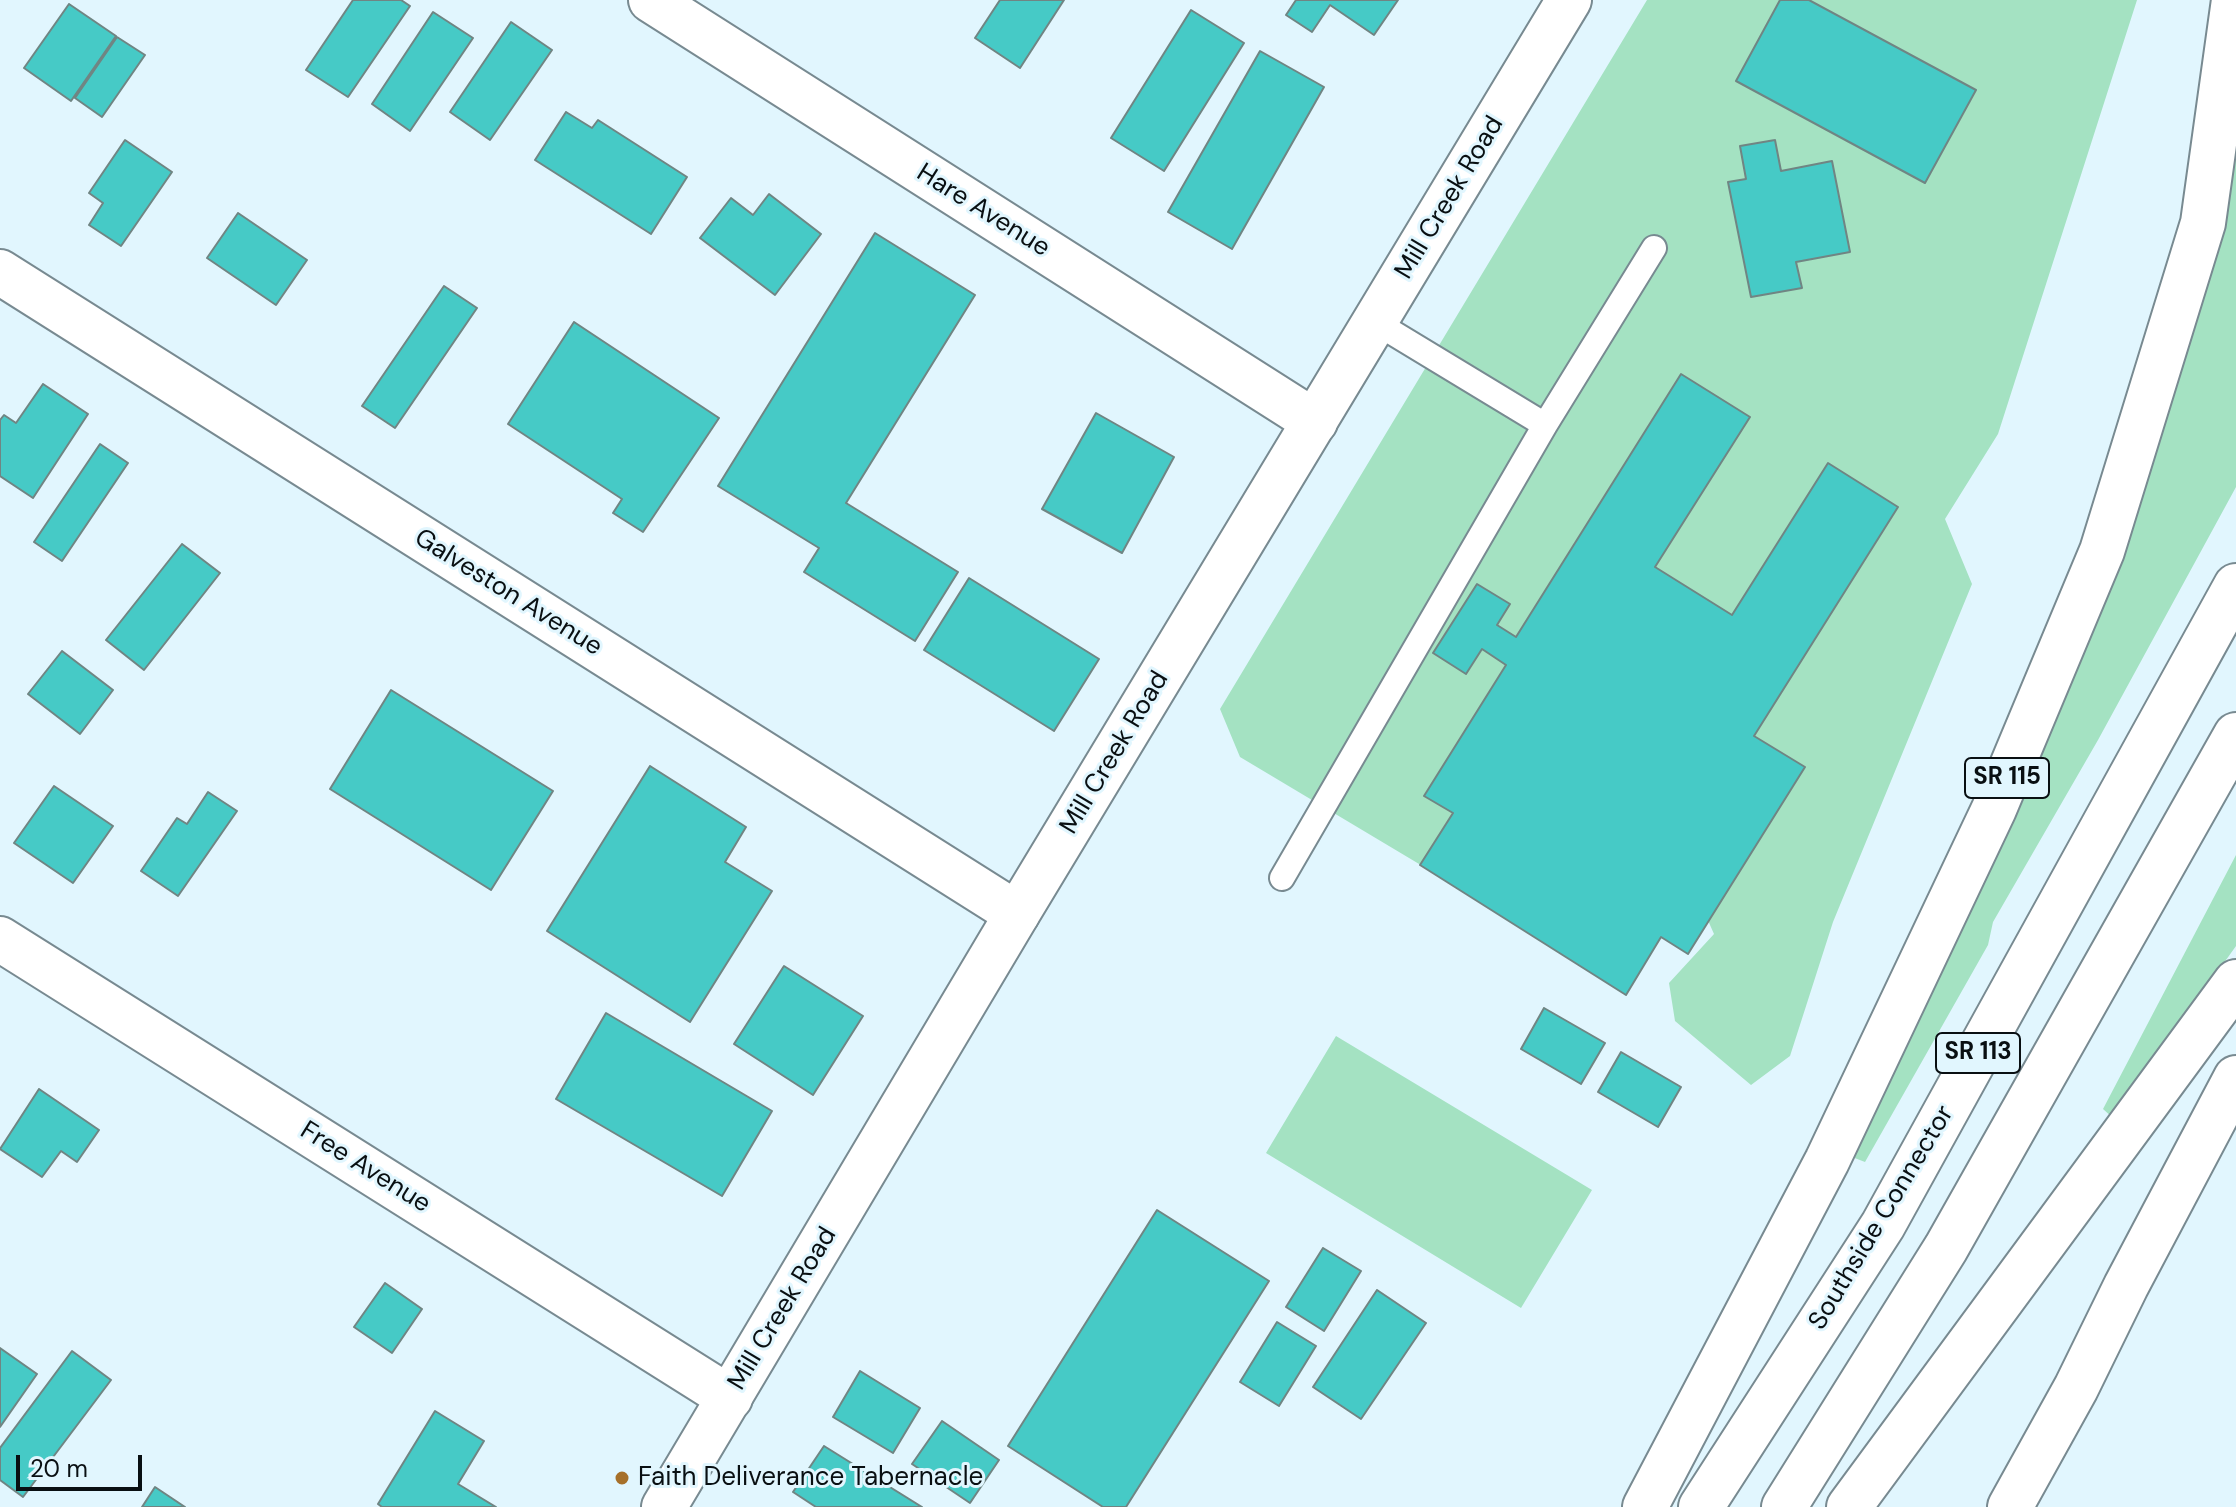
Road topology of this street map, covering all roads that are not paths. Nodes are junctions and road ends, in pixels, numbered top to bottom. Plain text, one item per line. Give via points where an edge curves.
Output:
1 (651, 0) edge
2 (1569, 0) edge
3 (2234, 0) edge
4 (1654, 248) dead end
5 (0, 272) edge
6 (1375, 322) junction
7 (1315, 422) junction
8 (1545, 425) junction
9 (2236, 586) edge
10 (2236, 735) edge
11 (1282, 878) dead end
12 (1017, 914) junction
13 (0, 939) edge
14 (2236, 982) edge
15 (2236, 1078) edge
16 (730, 1398) junction
17 (664, 1507) edge
18 (1645, 1507) edge
19 (1701, 1507) edge
20 (1784, 1507) edge
21 (1849, 1507) edge
22 (2010, 1507) edge

1 - 7 main road, Hare Avenue
2 - 6 main road, Mill Creek Road
3 - 18 main road, SR 115 via 2203,223 2102,551 1994,809 1827,1161
4 - 8 lane
5 - 12 main road, Galveston Avenue
6 - 7 main road, Mill Creek Road
6 - 8 lane
7 - 12 main road, Mill Creek Road
8 - 11 lane
9 - 19 main road, Southside Connector / SR 113 via 1883,1225
10 - 20 main road, SR 113 via 1946,1248
12 - 16 main road, Mill Creek Road
13 - 16 main road, Free Avenue
14 - 21 main road
15 - 22 main road
16 - 17 main road, Mill Creek Road

